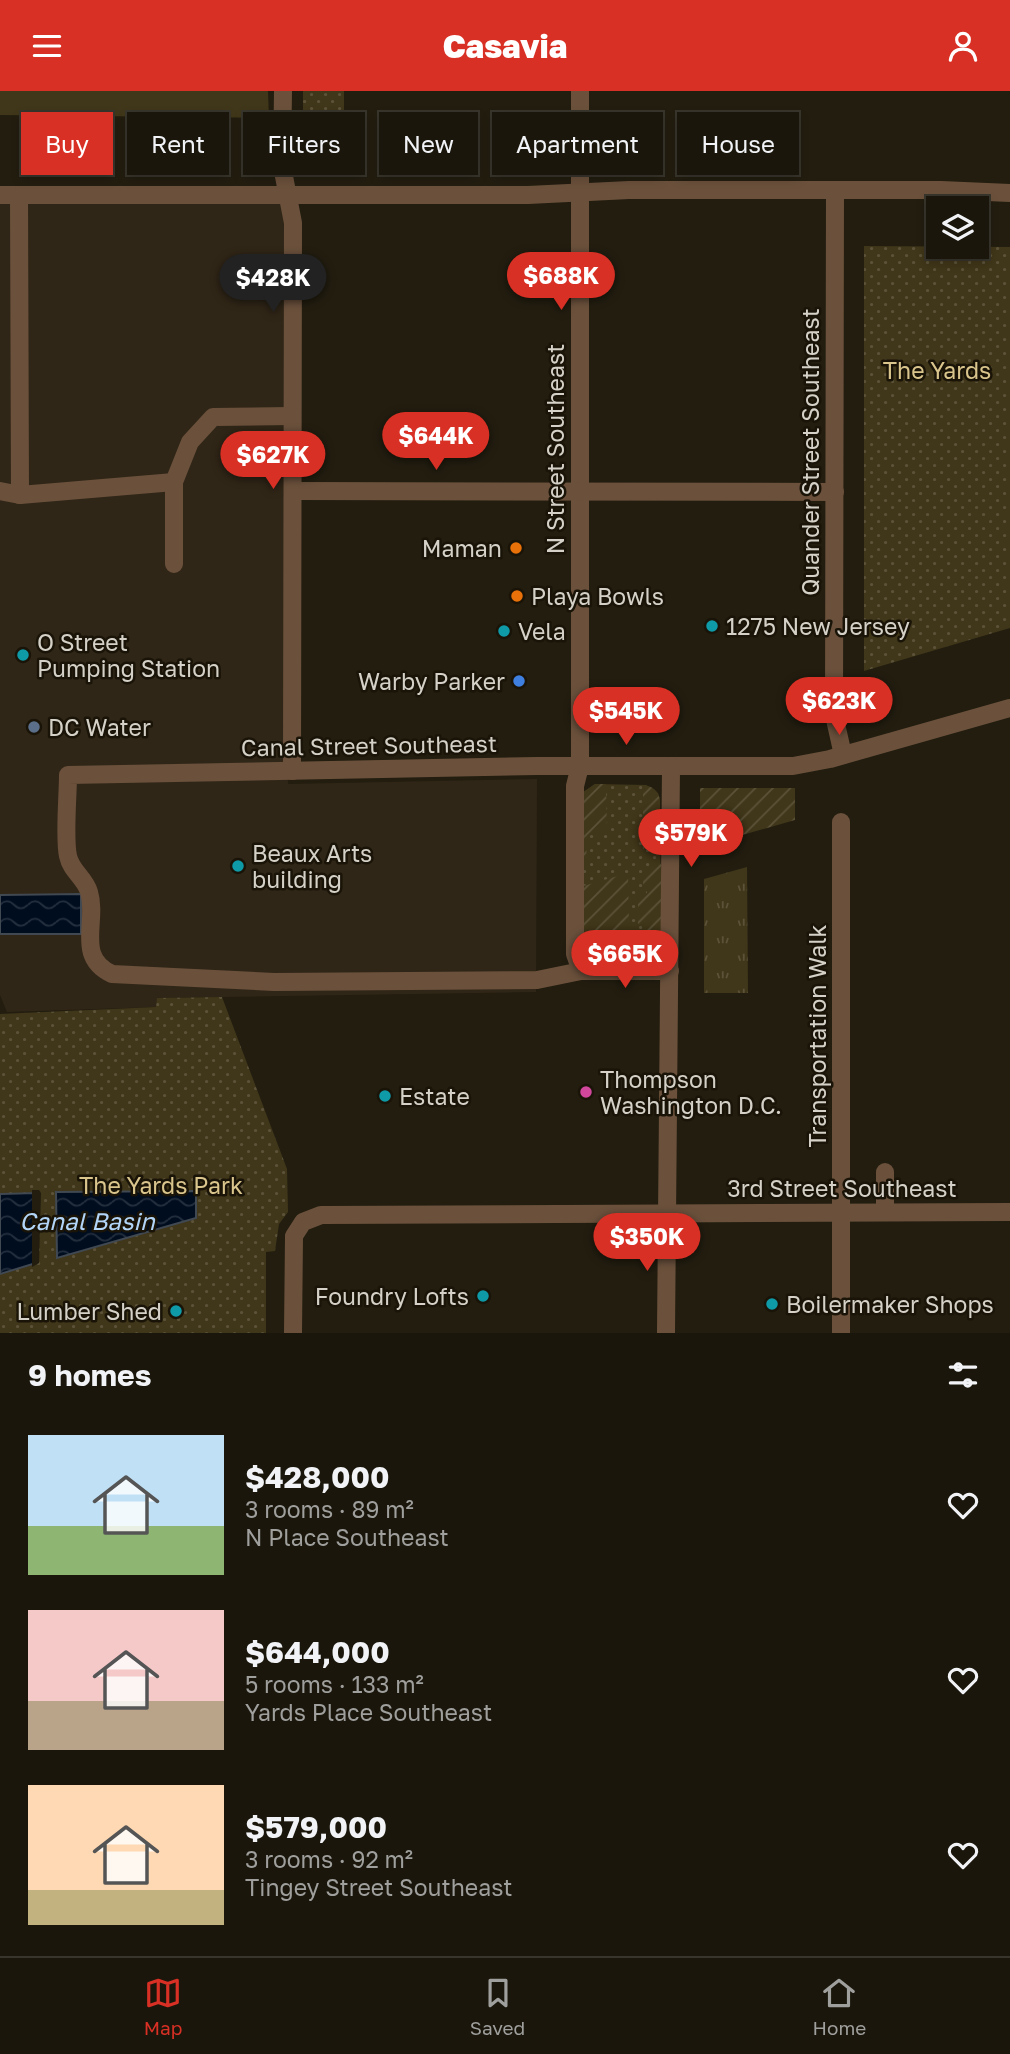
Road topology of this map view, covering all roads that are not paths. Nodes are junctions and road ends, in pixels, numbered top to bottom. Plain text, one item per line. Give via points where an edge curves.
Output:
1 (283, 91) edge
2 (580, 91) edge
3 (835, 190) junction
4 (580, 193) junction
5 (1010, 193) edge
6 (0, 195) edge
7 (19, 195) junction
8 (289, 195) junction
9 (292, 416) junction
10 (174, 482) junction
11 (0, 491) edge
12 (293, 491) junction
13 (580, 491) junction
14 (835, 492) junction
15 (20, 495) junction
16 (174, 564) dead end
17 (1010, 708) edge
18 (843, 755) junction
19 (580, 766) junction
20 (671, 766) junction
21 (292, 771) junction
22 (841, 823) dead end
23 (581, 971) junction
24 (670, 971) junction
25 (885, 1173) dead end
26 (841, 1212) junction
27 (885, 1212) junction
28 (1010, 1212) edge
29 (667, 1214) junction
30 (293, 1333) edge
31 (666, 1333) edge
32 (841, 1333) edge

1 - 8 street via 282,166
2 - 4 street, N Street Southeast
3 - 4 street
3 - 5 street
3 - 14 street, Quander Street Southeast
4 - 8 street
4 - 13 street, N Street Southeast
6 - 7 street
7 - 8 street
7 - 15 street
8 - 9 street via 293,223
9 - 10 street via 213,417 190,442
9 - 12 street
10 - 15 street
10 - 16 street
11 - 15 street
12 - 13 street
12 - 21 street
13 - 14 street
13 - 19 street, N Street Southeast
14 - 18 street, Quander Street Southeast via 834,715
17 - 18 street, Canal Street Southeast
18 - 20 street, Canal Street Southeast via 793,766
19 - 20 street, Canal Street Southeast
19 - 21 street, Canal Street Southeast
19 - 23 street, N Street Southeast via 575,794 575,954
20 - 24 street
21 - 23 street, Canal Street Southeast via 68,775 67,855 90,893 91,952 102,970 274,982 537,980
22 - 26 street, Transportation Walk
23 - 24 street
24 - 29 street
25 - 27 street
26 - 27 street, 3rd Street Southeast
26 - 29 street, 3rd Street Southeast
26 - 32 street, Transportation Walk
27 - 28 street, 3rd Street Southeast
29 - 30 street, 3rd Street Southeast via 314,1217 299,1226 293,1243
29 - 31 street

